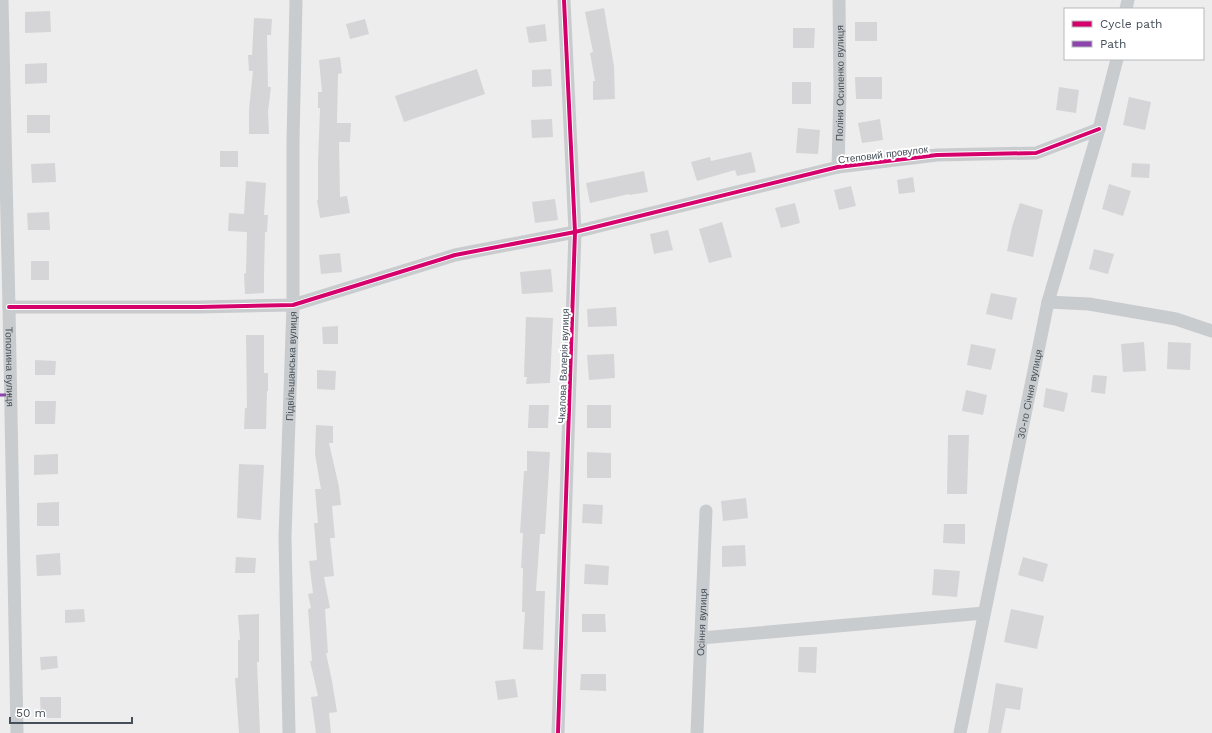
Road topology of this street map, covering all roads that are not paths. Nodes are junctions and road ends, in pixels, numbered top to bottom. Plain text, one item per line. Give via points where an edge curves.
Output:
1 (2, 0) edge
2 (296, 0) edge
3 (564, 0) edge
4 (839, 0) edge
5 (1117, 60) edge
6 (1099, 129) junction
7 (838, 167) junction
8 (575, 232) junction
9 (1048, 302) junction
10 (293, 304) junction
11 (10, 307) junction
12 (1212, 331) edge
13 (706, 511) dead end
14 (984, 613) junction
15 (701, 638) junction
16 (17, 733) edge
17 (289, 733) edge
18 (558, 733) edge
19 (697, 733) edge
20 (960, 733) edge

1 - 11 street, Тополина вулиця
2 - 10 street, Підвільшанська вулиця
3 - 8 street, Чкалова Валерія вулиця
4 - 7 street, Поліни Осипенко вулиця
5 - 6 street, 30-го Січня вулиця
6 - 7 street, Степовий провулок via 1036,153 937,155
6 - 9 street, 30-го Січня вулиця
7 - 8 street, Степовий провулок
8 - 10 street, Степовий провулок via 455,255
8 - 18 street, Чкалова Валерія вулиця
9 - 12 street via 1097,305 1176,319
9 - 14 street, 30-го Січня вулиця
10 - 11 street, Степовий провулок via 199,307
10 - 17 street, Підвільшанська вулиця via 285,537
11 - 16 street, Тополина вулиця
13 - 15 street, Осіння вулиця
14 - 15 street
14 - 20 street, 30-го Січня вулиця
15 - 19 street, Осіння вулиця

